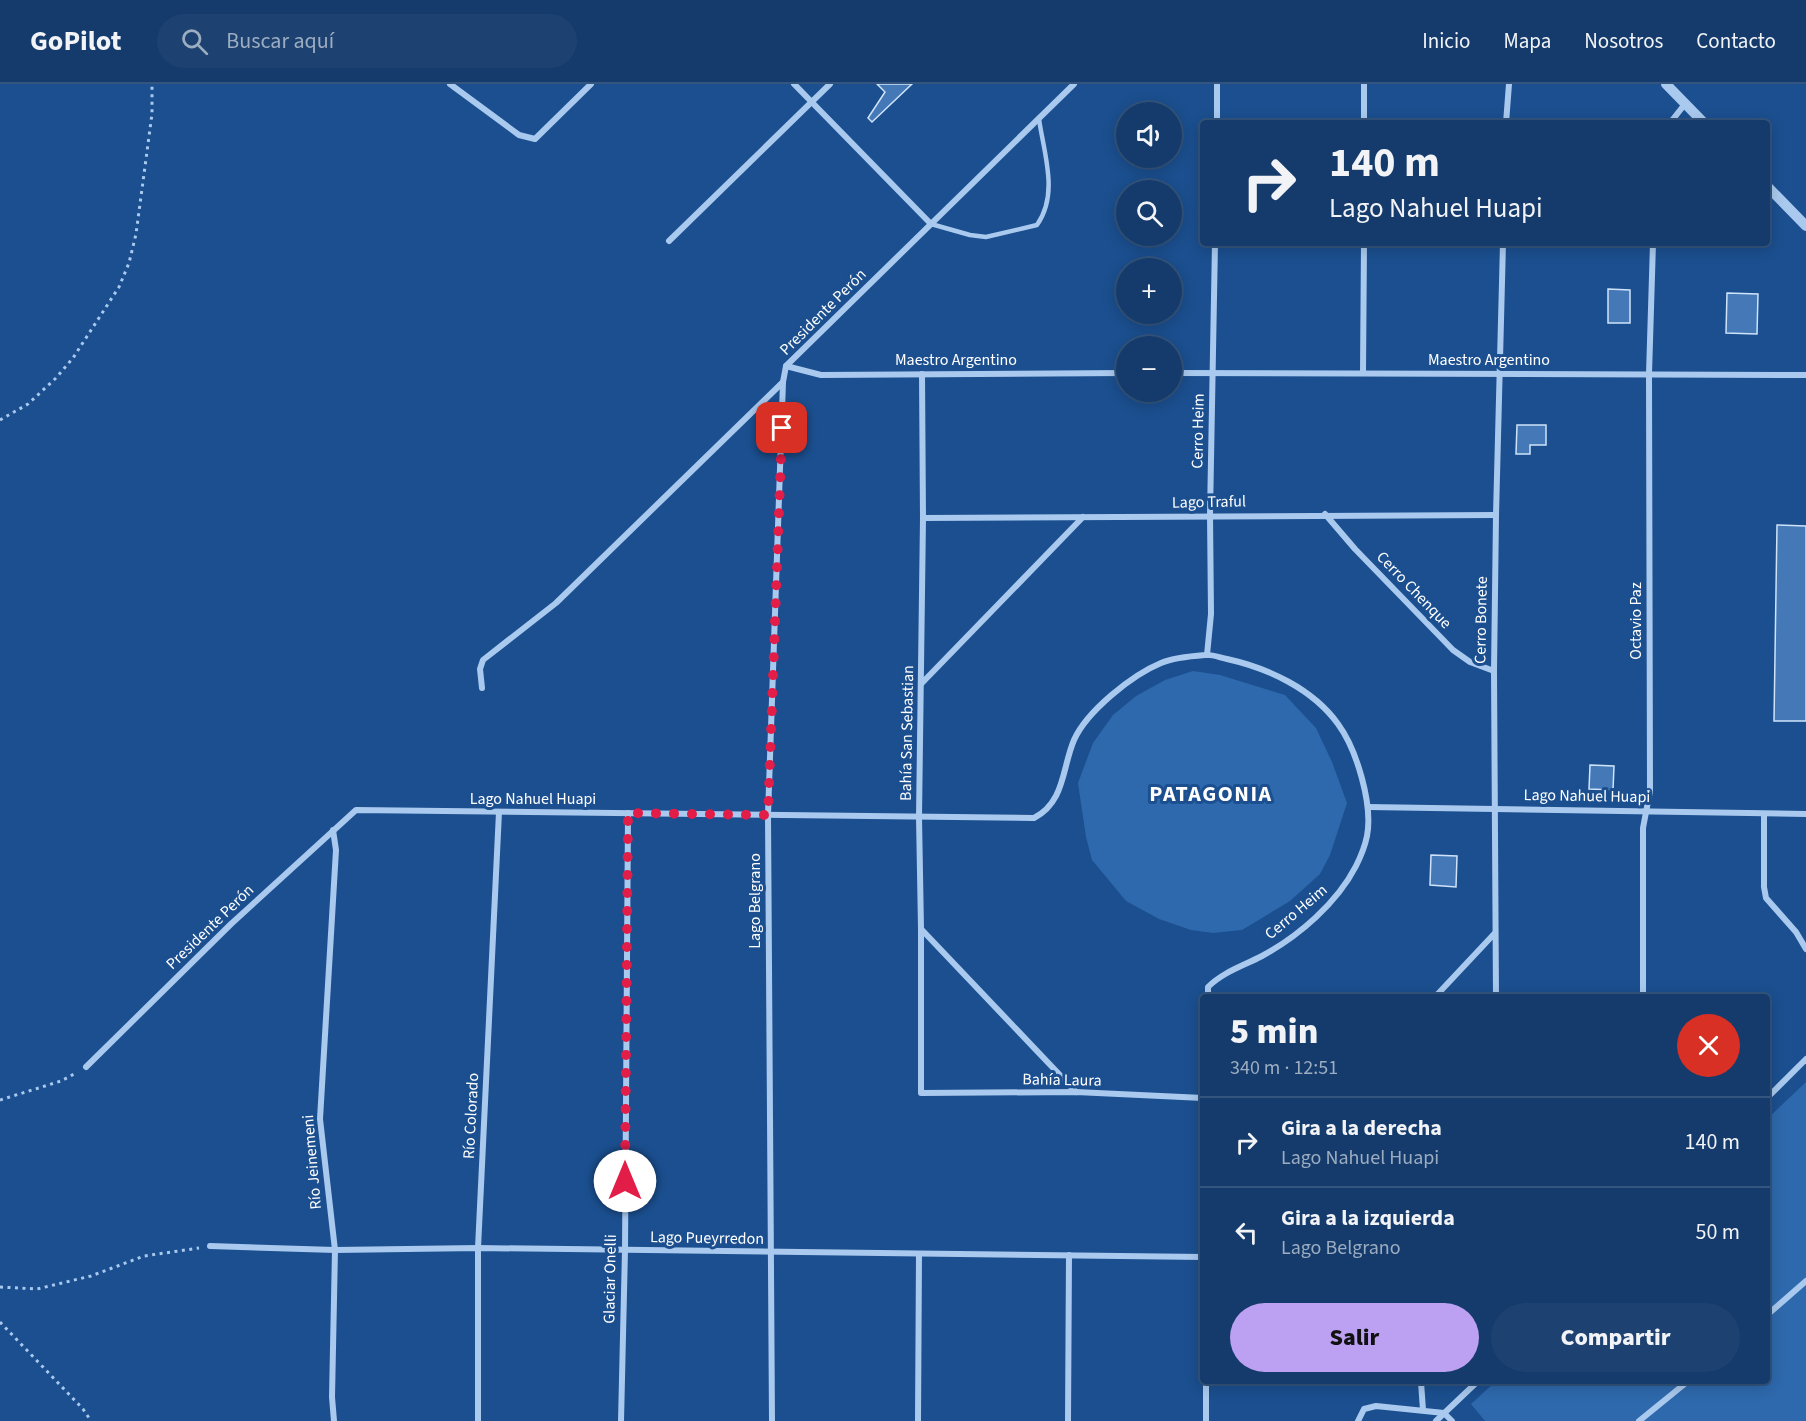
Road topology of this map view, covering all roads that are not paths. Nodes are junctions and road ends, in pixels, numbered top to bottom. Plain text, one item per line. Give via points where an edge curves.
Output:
1 (450, 84) edge
2 (591, 84) edge
3 (794, 84) edge
4 (830, 84) edge
5 (1074, 84) edge
6 (1217, 84) edge
7 (1364, 84) edge
8 (1509, 84) edge
9 (1666, 84) edge
10 (811, 102) junction
11 (1685, 104) junction
12 (1039, 119) junction
13 (1217, 120) edge
14 (1364, 120) edge
15 (1506, 120) edge
16 (1672, 120) edge
17 (1701, 120) edge
18 (1770, 189) edge
19 (931, 224) junction
20 (1806, 225) edge
21 (669, 242) dead end
22 (1215, 246) edge
23 (1364, 246) edge
24 (1503, 246) edge
25 (1653, 246) edge
26 (786, 366) junction
27 (1116, 373) edge
28 (1182, 373) edge
29 (1213, 373) junction
30 (1363, 373) junction
31 (922, 374) junction
32 (1500, 374) junction
33 (1649, 374) junction
34 (1806, 375) edge
35 (783, 382) junction
36 (1324, 514) junction
37 (1210, 515) junction
38 (1496, 515) junction
39 (1083, 517) junction
40 (923, 518) junction
41 (1207, 654) junction
42 (1494, 671) junction
43 (921, 684) junction
44 (482, 688) dead end
45 (1368, 807) junction
46 (1495, 808) junction
47 (356, 810) joint
48 (1645, 810) junction
49 (499, 812) junction
50 (628, 813) junction
51 (1764, 814) junction
52 (1806, 814) edge
53 (768, 815) junction
54 (919, 817) junction
55 (1034, 818) joint
56 (333, 830) junction
57 (921, 929) junction
58 (1496, 933) junction
59 (1806, 949) edge
60 (1208, 994) edge
61 (1438, 994) edge
62 (1496, 994) edge
63 (1643, 994) edge
64 (1806, 1059) edge
65 (86, 1067) road end
66 (1076, 1092) junction
67 (921, 1093) joint
68 (1770, 1095) edge
69 (1200, 1098) edge
70 (210, 1246) road end
71 (478, 1248) junction
72 (335, 1250) junction
73 (625, 1251) junction
74 (770, 1252) junction
75 (920, 1254) junction
76 (1069, 1255) junction
77 (1200, 1257) edge
78 (1806, 1281) edge
79 (1770, 1311) edge
80 (1206, 1384) edge
81 (1421, 1384) edge
82 (1475, 1384) edge
83 (1685, 1384) edge
84 (1423, 1410) junction
85 (1444, 1413) junction
86 (334, 1421) edge
87 (478, 1421) edge
88 (621, 1421) edge
89 (771, 1421) edge
90 (918, 1421) edge
91 (1068, 1421) edge
92 (1206, 1421) edge
93 (1358, 1421) edge
94 (1436, 1421) edge
95 (1452, 1421) edge
96 (1639, 1421) edge

1 - 2 street via 519,135 536,139
3 - 10 street
4 - 10 street
5 - 12 street, Presidente Perón
6 - 13 street
7 - 14 street
8 - 15 street
9 - 11 street
10 - 19 street
10 - 21 street
11 - 16 street
11 - 17 street
12 - 19 street, Presidente Perón
12 - 19 lane via 1050,197 1037,225 986,237
18 - 20 street
19 - 26 street, Presidente Perón
22 - 29 street, Cerro Heim
23 - 30 street
24 - 32 street, Cerro Bonete
25 - 33 street, Octavio Paz
26 - 31 street, Maestro Argentino via 821,375
26 - 35 street, Presidente Perón
27 - 31 street, Maestro Argentino
28 - 29 street, Maestro Argentino
29 - 30 street, Maestro Argentino
29 - 37 street, Cerro Heim
30 - 32 street, Maestro Argentino
31 - 40 street, Bahía San Sebastian
32 - 33 street, Maestro Argentino
32 - 38 street, Cerro Bonete
33 - 34 street, Maestro Argentino
33 - 48 street, Octavio Paz via 1650,791
35 - 44 street, Presidente Perón via 556,603 483,660
35 - 53 street, Lago Belgrano
36 - 37 street, Lago Traful
36 - 38 street, Lago Traful
36 - 42 street, Cerro Chenque via 1453,650
37 - 39 street, Lago Traful
37 - 41 street, Cerro Heim via 1211,614
38 - 42 street, Cerro Bonete
39 - 40 street, Lago Traful
39 - 43 street
40 - 43 street, Bahía San Sebastian
41 - 45 street, Cerro Heim via 1252,665 1317,701 1338,724 1353,752
41 - 55 street, Cerro Heim via 1162,663 1129,681 1096,709 1074,739 1055,800 1046,812
42 - 46 street, Cerro Bonete
43 - 54 street, Bahía San Sebastian
45 - 46 street, Lago Nahuel Huapi
45 - 60 street, Cerro Heim via 1367,837 1340,892 1303,928 1264,955 1218,977 1208,987
46 - 48 street, Lago Nahuel Huapi
46 - 58 street, Cerro Bonete
47 - 49 street, Lago Nahuel Huapi
47 - 56 street, Presidente Perón
48 - 51 street, Lago Nahuel Huapi
48 - 63 street, Octavio Paz
49 - 50 street, Lago Nahuel Huapi
49 - 71 street, Río Colorado
50 - 53 street, Lago Nahuel Huapi
50 - 73 street, Glaciar Onelli
51 - 52 street, Lago Nahuel Huapi
51 - 59 street via 1766,898
53 - 54 street, Lago Nahuel Huapi
53 - 74 street, Lago Belgrano
54 - 55 street, Lago Nahuel Huapi
54 - 57 street, Bahía San Sebastian
56 - 65 street, Presidente Perón
56 - 72 street, Río Jeinemeni via 336,850 320,1119
57 - 66 street
57 - 67 street, Bahía San Sebastian
58 - 61 street
58 - 62 street, Cerro Bonete
64 - 68 street
66 - 67 street, Bahía Laura
66 - 69 street, Bahía Laura
70 - 72 street, Lago Pueyrredon
71 - 72 street, Lago Pueyrredon
71 - 73 street, Lago Pueyrredon
71 - 87 street, Río Colorado
72 - 86 street, Río Jeinemeni
73 - 74 street, Lago Pueyrredon
73 - 88 street, Glaciar Onelli
74 - 75 street, Lago Pueyrredon
74 - 89 street, Lago Belgrano
75 - 76 street, Lago Pueyrredon
75 - 90 street
76 - 77 street, Lago Pueyrredon
76 - 91 street
78 - 79 street
80 - 92 street
81 - 84 street
82 - 85 street
83 - 96 street
84 - 85 street
84 - 93 street via 1376,1406 1364,1409
85 - 94 street
85 - 95 street

